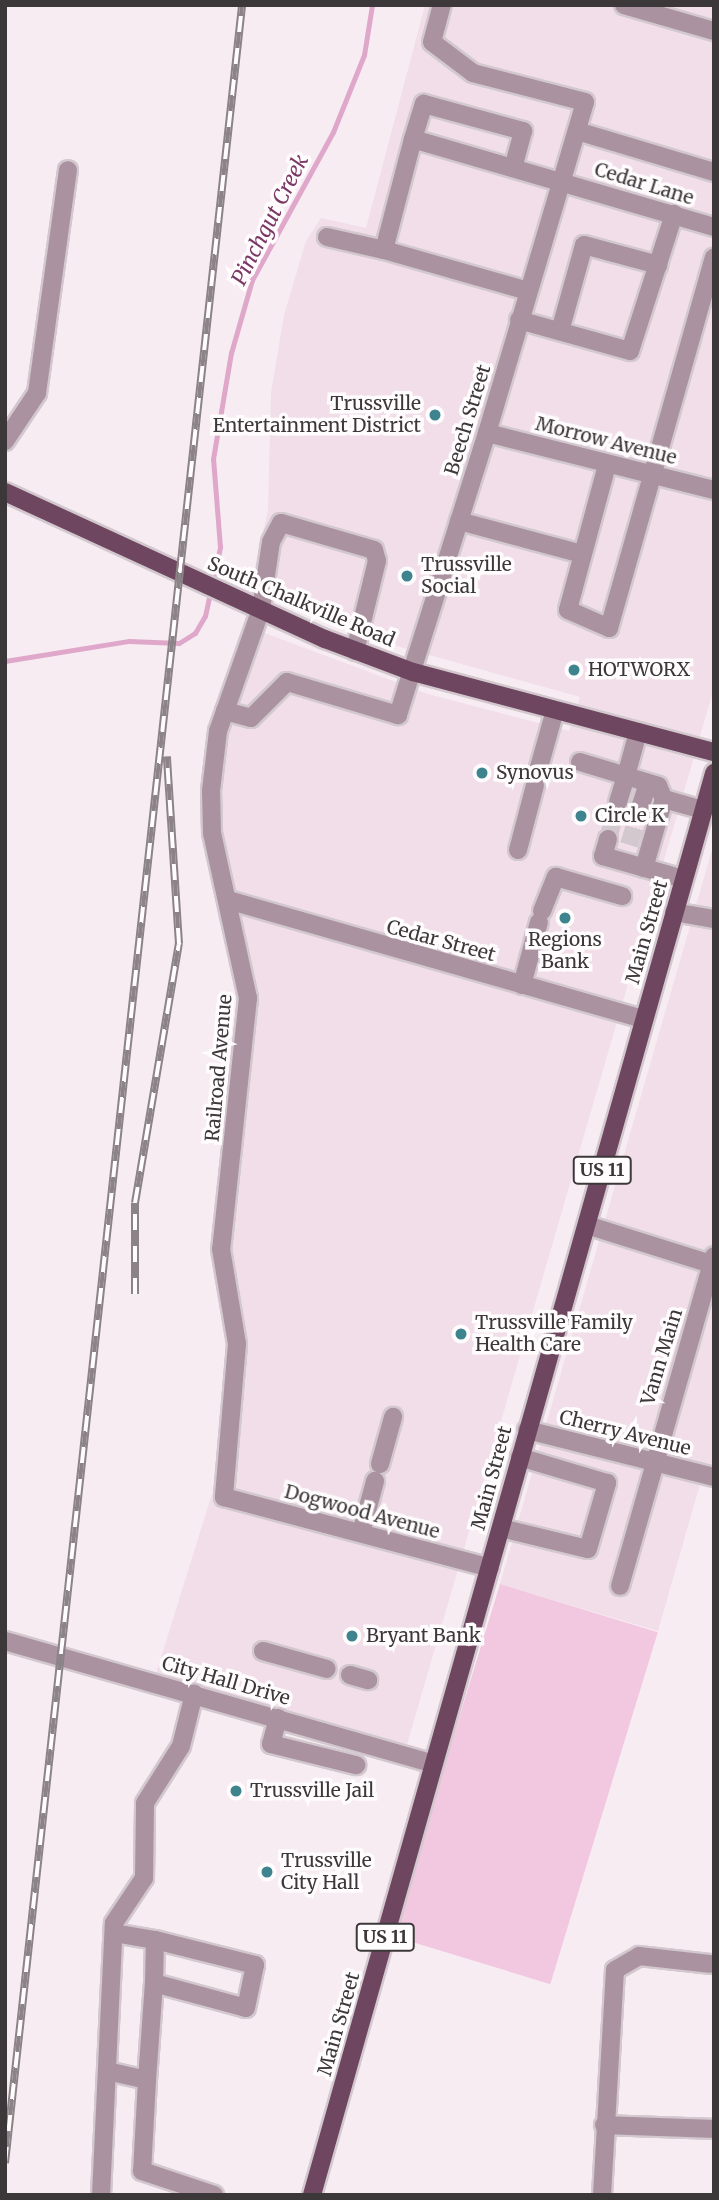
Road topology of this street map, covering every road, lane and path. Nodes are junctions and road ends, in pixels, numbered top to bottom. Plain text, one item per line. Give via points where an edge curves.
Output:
1 (442, 5) edge
2 (624, 5) edge
3 (714, 32) edge
4 (577, 131) junction
5 (413, 139) junction
6 (513, 168) junction
7 (68, 170) dead end
8 (714, 172) edge
9 (562, 181) junction
10 (674, 214) junction
11 (714, 227) edge
12 (327, 237) dead end
13 (384, 250) junction
14 (714, 258) edge
15 (658, 265) junction
16 (528, 291) junction
17 (519, 320) junction
18 (560, 331) junction
19 (487, 433) junction
20 (6, 439) edge
21 (607, 465) junction
22 (651, 473) junction
23 (714, 490) edge
24 (5, 492) edge
25 (459, 521) junction
26 (582, 554) junction
27 (261, 610) junction
28 (355, 651) junction
29 (413, 672) junction
30 (555, 710) junction
31 (225, 711) junction
32 (638, 732) junction
33 (714, 752) edge
34 (580, 762) dead end
35 (714, 773) edge
36 (626, 776) junction
37 (648, 783) junction
38 (664, 799) junction
39 (618, 802) tunnel mouth
40 (640, 808) tunnel mouth
41 (703, 810) junction
42 (608, 839) dead end
43 (517, 850) dead end
44 (644, 868) junction
45 (684, 879) junction
46 (622, 895) dead end
47 (228, 900) junction
48 (674, 912) junction
49 (714, 919) edge
50 (522, 985) junction
51 (644, 1019) junction
52 (587, 1224) junction
53 (713, 1262) edge
54 (393, 1417) dead end
55 (527, 1430) junction
56 (520, 1457) junction
57 (652, 1461) junction
58 (714, 1477) edge
59 (224, 1497) joint
60 (501, 1528) junction
61 (361, 1533) junction
62 (490, 1568) junction
63 (620, 1586) dead end
64 (5, 1641) edge
65 (263, 1651) dead end
66 (327, 1669) dead end
67 (350, 1675) dead end
68 (368, 1680) dead end
69 (194, 1694) junction
70 (278, 1718) junction
71 (434, 1764) junction
72 (356, 1765) dead end
73 (114, 1933) junction
74 (155, 1940) junction
75 (710, 1964) dead end
76 (154, 1983) junction
77 (107, 2071) junction
78 (147, 2080) junction
79 (604, 2125) junction
80 (714, 2129) edge
81 (100, 2195) edge
82 (214, 2195) edge
83 (312, 2195) edge
84 (602, 2195) edge

1 - 4 street, Beech Street via 432,42 473,73 585,102
2 - 3 street
4 - 8 street
4 - 9 street, Beech Street
5 - 6 street, Cedar Lane
5 - 6 street via 424,104 523,131
5 - 13 street
6 - 9 street, Cedar Lane
7 - 20 street via 37,393
9 - 10 street, Cedar Lane
9 - 16 street, Beech Street
10 - 11 street, Cedar Lane
10 - 15 street
12 - 13 street
13 - 16 street
14 - 22 street
15 - 18 street via 630,351
15 - 18 street via 584,245
16 - 17 street, Beech Street
17 - 18 street
17 - 19 street, Beech Street
19 - 21 street, Morrow Avenue
19 - 25 street, Beech Street
21 - 22 street, Morrow Avenue
21 - 26 street
22 - 23 street, Morrow Avenue
22 - 26 street via 609,628 568,610
24 - 27 main road, South Chalkville Road
25 - 26 street
25 - 29 street, Beech Street
27 - 28 main road, South Chalkville Road
27 - 28 street, Railroad Avenue via 271,542 281,523 358,542 373,550 377,561
27 - 31 street, Railroad Avenue
28 - 29 main road, South Chalkville Road
29 - 30 main road, South Chalkville Road
29 - 31 street, Beech Street via 398,715 287,681 251,718
30 - 32 main road, South Chalkville Road
30 - 43 street
31 - 47 street, Railroad Avenue via 211,791 212,833
32 - 33 main road, South Chalkville Road
32 - 36 street
34 - 36 street
35 - 41 main road, Main Street / US 11
36 - 37 street
36 - 39 street
37 - 38 street
37 - 40 street
38 - 41 street
38 - 44 street
41 - 45 main road, Main Street / US 11
42 - 44 street via 603,856 627,853
44 - 45 street
45 - 48 main road, Main Street / US 11
46 - 50 street via 556,877
47 - 50 street, Cedar Street
47 - 59 street, Railroad Avenue via 244,954 248,1006 221,1249 237,1344
48 - 49 street
48 - 51 main road, Main Street / US 11
50 - 51 street, Cedar Street
51 - 52 main road, Main Street / US 11
52 - 53 street
52 - 55 main road, Main Street / US 11
53 - 57 street, Vann Main
54 - 61 street
55 - 56 main road, Main Street / US 11
55 - 57 street, Cherry Avenue
56 - 60 main road, Main Street / US 11
56 - 60 street via 607,1483 588,1549
57 - 58 street, Cherry Avenue
57 - 63 street, Vann Main
59 - 61 street, Dogwood Avenue
60 - 62 main road, Main Street / US 11
61 - 62 street, Dogwood Avenue
62 - 71 main road, Main Street / US 11
64 - 69 street, City Hall Drive
65 - 66 street
67 - 68 street
69 - 70 street, City Hall Drive
69 - 73 street via 181,1746 145,1803 144,1878
70 - 71 street, City Hall Drive
70 - 72 street via 271,1744
71 - 83 main road, Main Street / US 11
73 - 74 street
73 - 77 street
74 - 76 street
74 - 76 street via 255,1965 246,2008
75 - 79 street via 639,1956 615,1970
76 - 78 street
77 - 78 street
77 - 81 street
78 - 82 street via 142,2171
79 - 80 street
79 - 84 street

